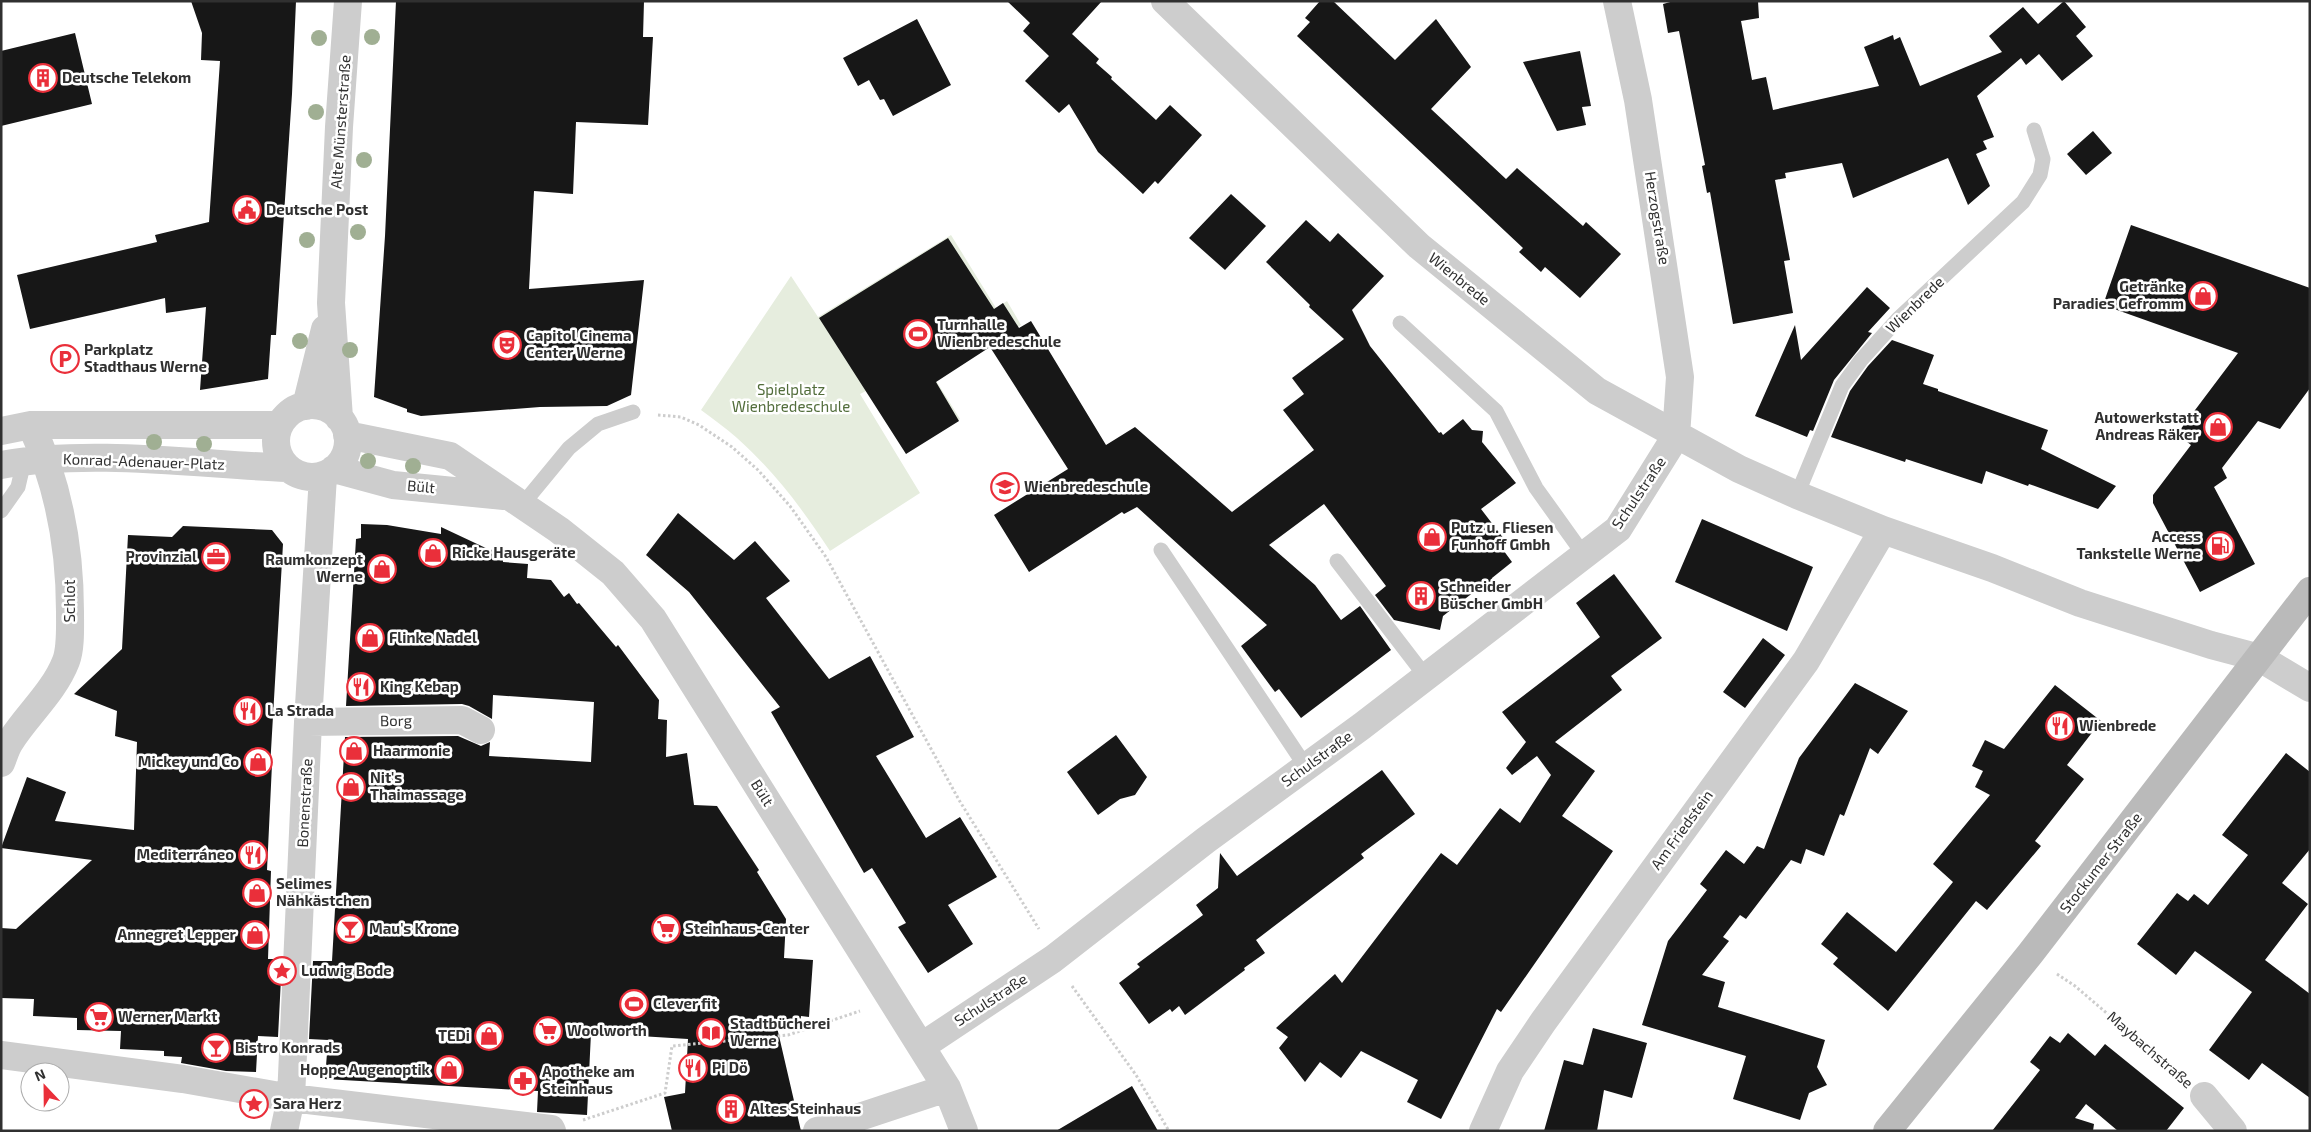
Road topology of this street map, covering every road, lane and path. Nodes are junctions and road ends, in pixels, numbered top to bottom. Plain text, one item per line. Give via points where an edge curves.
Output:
1 (348, 1) edge
2 (1165, 1) edge
3 (1617, 1) edge
4 (2034, 130) dead end
5 (331, 303) junction
6 (1400, 323) dead end
7 (306, 406) junction
8 (632, 412) joint
9 (279, 425) junction
10 (343, 426) junction
11 (1, 432) edge
12 (1676, 436) junction
13 (32, 452) edge
14 (287, 468) junction
15 (328, 472) junction
16 (1797, 495) junction
17 (516, 501) junction
18 (1, 511) edge
19 (1883, 530) junction
20 (1161, 550) dead end
21 (1584, 555) junction
22 (1336, 561) dead end
23 (2310, 591) edge
24 (2260, 658) junction
25 (1426, 677) junction
26 (2310, 688) edge
27 (308, 722) junction
28 (481, 730) dead end
29 (1, 763) edge
30 (1306, 767) junction
31 (1053, 959) junction
32 (2060, 976) dead end
33 (894, 1000) junction
34 (922, 1046) junction
35 (1, 1055) edge
36 (948, 1088) junction
37 (2204, 1096) joint
38 (291, 1098) junction
39 (552, 1130) edge
40 (284, 1131) edge
41 (817, 1131) edge
42 (964, 1131) edge
43 (1169, 1131) edge
44 (1483, 1131) edge
45 (1887, 1131) edge
46 (2233, 1131) edge

1 - 5 street, Alte Münsterstraße
2 - 12 street, Wienbrede via 1419,246 1597,391
3 - 12 street, Herzogstraße via 1638,100 1679,368
4 - 16 lane, Wienbrede via 2043,159 2040,175 2024,202 1898,319 1860,360 1842,386
5 - 7 street, Alte Münsterstraße
5 - 10 street, Alte Münsterstraße
6 - 21 lane via 1496,411 1536,488
7 - 9 street via 295,410
7 - 10 street via 324,408
8 - 17 lane via 598,424
8 - 31 path via 681,417 699,426 732,447 790,506 826,557 959,800 1041,933
9 - 13 street, Konrad-Adenauer-Platz via 94,425
9 - 14 street via 276,445
10 - 15 street, Alte Münsterstraße via 346,452
10 - 17 street, Bült via 450,456
11 - 13 street, Konrad-Adenauer-Platz
12 - 16 street, Wienbrede
12 - 21 street, Schulstraße via 1618,529
13 - 14 street, Konrad-Adenauer-Platz
13 - 18 lane via 18,487
13 - 29 street, Schlot via 61,509 70,575 67,660 40,705 10,743
14 - 15 street via 310,478
15 - 17 street, Bült via 393,485
15 - 27 street, Bonenstraße
16 - 19 street, Wienbrede
17 - 33 street, Bült via 614,573 653,619
19 - 24 street, Wienbrede via 2080,603
19 - 44 street, Am Friedstein via 1806,661 1521,1055
20 - 30 lane
21 - 25 street, Schulstraße
22 - 25 lane
23 - 24 main road, Stockumer Straße
24 - 26 street, Wienbrede
24 - 45 main road, Stockumer Straße via 2030,954
25 - 30 street, Schulstraße
27 - 28 street, Borg via 462,720
27 - 38 street, Bonenstraße
30 - 31 street, Schulstraße
31 - 34 street, Schulstraße
31 - 43 path via 1136,1075
32 - 37 path, Maybachstraße
33 - 34 street, Bült
33 - 39 path via 788,1035 672,1046 665,1093
34 - 36 street, Bült
35 - 38 street via 183,1079
36 - 41 street
36 - 42 street, Bült
37 - 46 street, Maybachstraße
38 - 39 street
38 - 40 street, Bonenstraße

